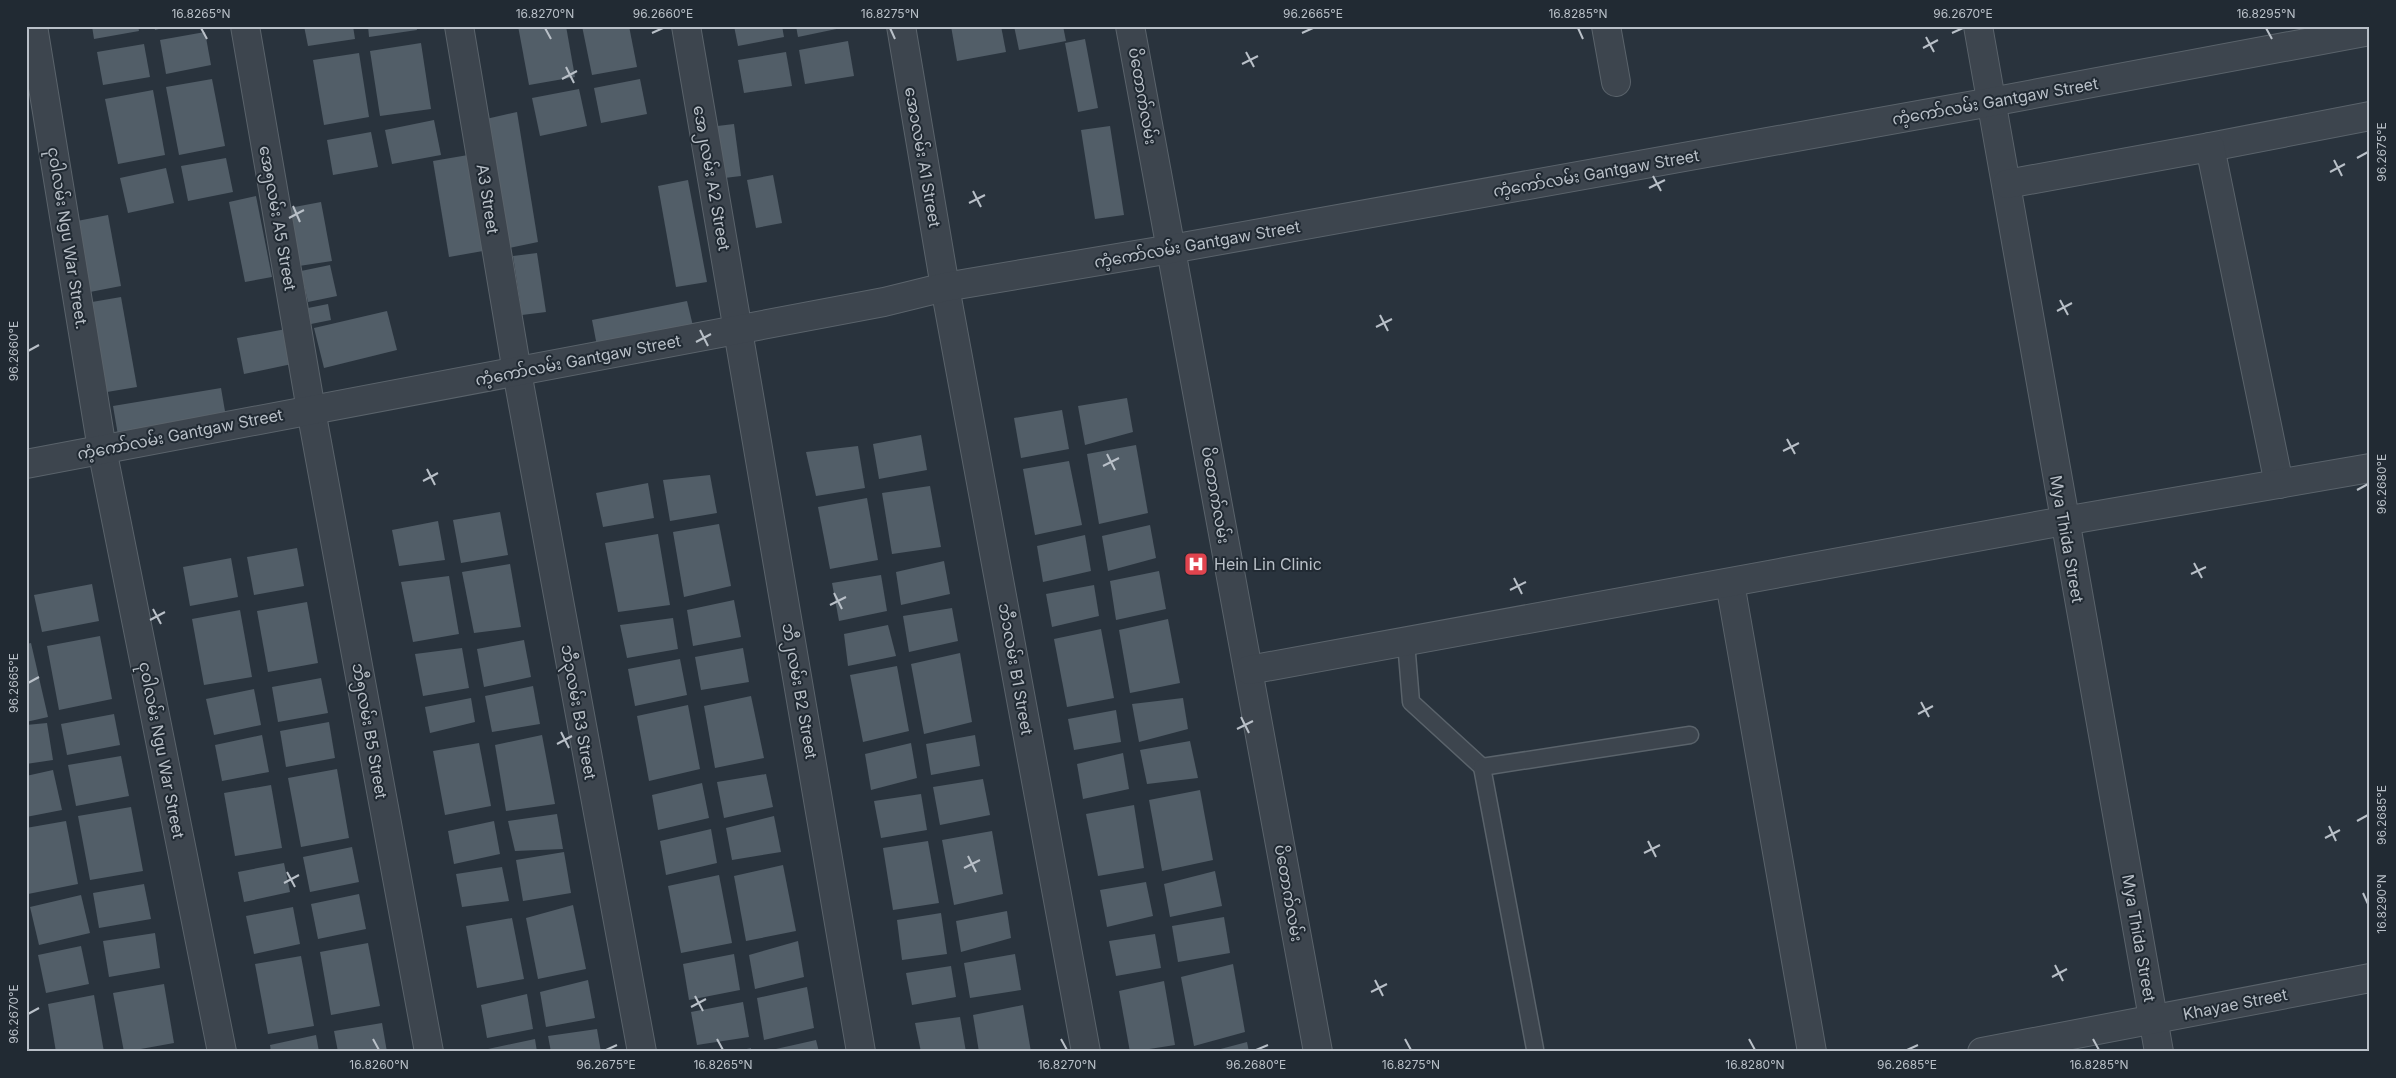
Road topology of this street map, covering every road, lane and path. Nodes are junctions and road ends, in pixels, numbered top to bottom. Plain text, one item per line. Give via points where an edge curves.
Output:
1 (33, 26) edge
2 (245, 26) edge
3 (459, 26) edge
4 (686, 26) edge
5 (900, 26) edge
6 (1130, 26) edge
7 (1606, 26) edge
8 (1978, 26) edge
9 (2370, 31) edge
10 (1616, 82) dead end
11 (1991, 102) junction
12 (2370, 116) edge
13 (2210, 147) junction
14 (2007, 184) junction
15 (1171, 249) junction
16 (945, 287) junction
17 (738, 330) junction
18 (516, 372) junction
19 (311, 410) junction
20 (102, 449) junction
21 (26, 464) edge
22 (2370, 468) edge
23 (2279, 484) junction
24 (2064, 521) junction
25 (1730, 583) junction
26 (1406, 642) junction
27 (1249, 670) junction
28 (1690, 736) dead end
29 (1482, 767) junction
30 (2370, 978) edge
31 (2154, 1019) junction
32 (1535, 1049) dead end
33 (222, 1052) edge
34 (429, 1052) edge
35 (642, 1052) edge
36 (861, 1052) edge
37 (1086, 1052) edge
38 (1318, 1052) edge
39 (1812, 1052) edge
40 (1982, 1052) edge
41 (2159, 1052) edge

1 - 20 street, ငုဝါလမ်း Ngu War Street.
2 - 19 street, အေ၅လမ်း A5 Street
3 - 18 street, A3 Street
4 - 17 street, အေ၂လမ်း A2 Street
5 - 16 street, အေ၁လမ်း A1 Street
6 - 15 street, ပိတောက်လမ်း
7 - 10 street
8 - 11 street, Mya Thida Street
9 - 11 street, ကံ့ကော်လမ်း Gantgaw Street
11 - 14 street, Mya Thida Street
11 - 15 street, ကံ့ကော်လမ်း Gantgaw Street
12 - 13 street
13 - 14 street
13 - 23 street
14 - 24 street, Mya Thida Street
15 - 16 street, ကံ့ကော်လမ်း Gantgaw Street
15 - 27 street, ပိတောက်လမ်း
16 - 17 street, ကံ့ကော်လမ်း Gantgaw Street
16 - 37 street, ဘီ၁လမ်း B1 Street
17 - 18 street, ကံ့ကော်လမ်း Gantgaw Street
17 - 36 street, ဘီ၂လမ်း B2 Street
18 - 19 street, ကံ့ကော်လမ်း Gantgaw Street
18 - 35 street, ဘီ၃လမ်း B3 Street
19 - 20 street, ကံ့ကော်လမ်း Gantgaw Street
19 - 34 street, ဘီ၅လမ်း B5 Street
20 - 21 street, ကံ့ကော်လမ်း Gantgaw Street
20 - 33 street, ငုဝါလမ်း Ngu War Street
22 - 23 street
23 - 24 street
24 - 25 street
24 - 31 street, Mya Thida Street
25 - 26 street
25 - 39 street
26 - 27 street
26 - 29 lane via 1410,702
27 - 38 street, ပိတောက်လမ်း
28 - 29 lane
29 - 32 lane
30 - 31 street, Khayae Street
31 - 40 street, Khayae Street
31 - 41 street, Mya Thida Street

